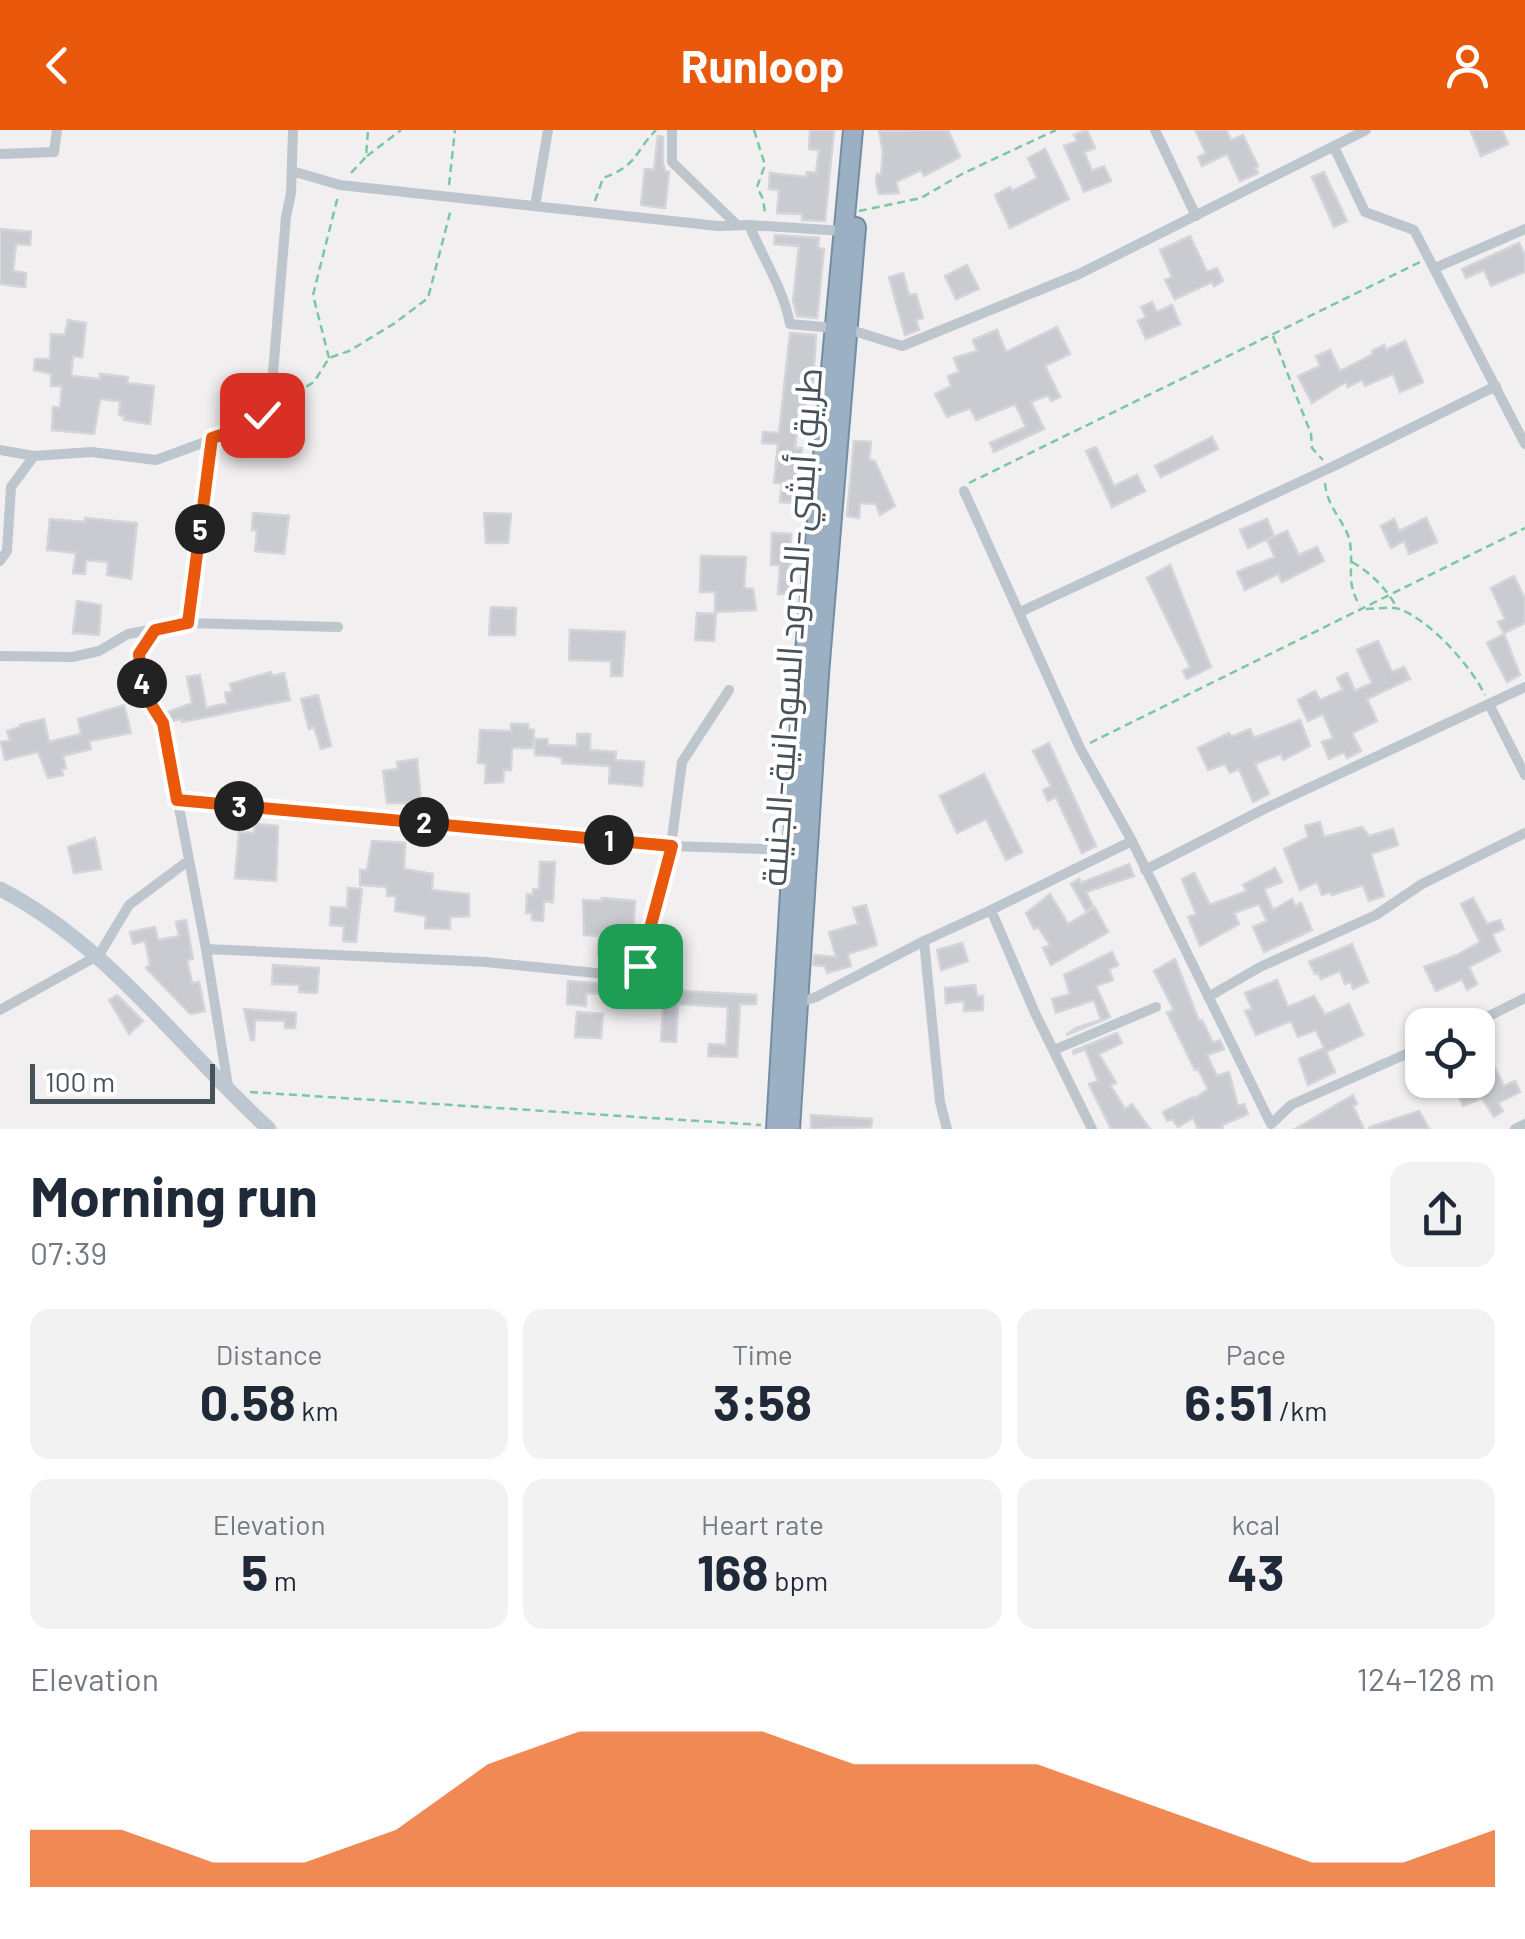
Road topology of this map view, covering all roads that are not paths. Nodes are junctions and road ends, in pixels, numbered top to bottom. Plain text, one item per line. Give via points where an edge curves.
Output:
1 (57, 130) edge
2 (294, 130) edge
3 (548, 130) edge
4 (672, 130) edge
5 (853, 130) edge
6 (864, 130) edge
7 (1155, 130) edge
8 (1366, 130) edge
9 (1334, 148) junction
10 (0, 154) edge
11 (292, 171) junction
12 (535, 206) junction
13 (1196, 216) junction
14 (736, 224) junction
15 (749, 225) junction
16 (1525, 229) edge
17 (844, 231) junction
18 (1432, 263) junction
19 (841, 328) junction
20 (1496, 386) junction
21 (212, 438) junction
22 (1525, 442) edge
23 (0, 450) edge
24 (34, 456) junction
25 (959, 490) road end
26 (0, 561) edge
27 (1020, 612) junction
28 (188, 623) junction
29 (338, 627) dead end
30 (155, 630) junction
31 (0, 656) edge
32 (1525, 687) edge
33 (729, 690) dead end
34 (1490, 704) junction
35 (1525, 775) edge
36 (177, 800) junction
37 (1525, 833) edge
38 (1132, 841) junction
39 (672, 846) junction
40 (799, 850) junction
41 (188, 861) junction
42 (1145, 870) junction
43 (0, 889) edge
44 (990, 910) junction
45 (924, 941) junction
46 (206, 950) junction
47 (98, 955) junction
48 (1208, 997) junction
49 (1525, 998) edge
50 (789, 1005) junction
51 (1156, 1006) dead end
52 (0, 1010) edge
53 (1495, 1013) edge
54 (1054, 1050) junction
55 (1405, 1054) edge
56 (228, 1092) junction
57 (1525, 1124) edge
58 (1270, 1127) edge
59 (781, 1128) edge
60 (269, 1129) edge
61 (946, 1129) edge
62 (1092, 1129) edge
63 (1515, 1129) edge

1 - 10 street via 54,152
2 - 11 street
3 - 12 street
4 - 14 street via 672,162
5 - 17 highway
6 - 19 highway, طريق أبشي-الحدود السودانية-الجنينة
7 - 13 street
8 - 9 street
9 - 13 street
9 - 18 street via 1365,212 1414,230
11 - 12 street via 340,185
11 - 21 street via 270,409 246,427
12 - 14 street
13 - 19 street via 1079,274 902,346
14 - 15 street
15 - 17 street
15 - 19 street via 786,300 790,324
16 - 18 street
17 - 19 highway
18 - 20 street
19 - 40 highway, طريق أبشي-الحدود السودانية-الجنينة
20 - 22 street
20 - 27 street
21 - 24 street via 156,460 91,452
21 - 28 street
23 - 24 street
24 - 26 street via 11,488 7,551
25 - 27 street
27 - 38 street via 1080,748
28 - 29 street
28 - 30 street
30 - 31 street via 72,657
30 - 36 street via 139,654 142,690 163,723
32 - 34 street
33 - 39 street via 682,762
34 - 35 street
34 - 42 street
36 - 39 street
36 - 41 street
37 - 48 street via 1422,884 1376,916
38 - 42 street
38 - 44 street
39 - 40 street
39 - 46 street via 640,966 626,976 486,962
40 - 50 highway, طريق أبشي-الحدود السودانية-الجنينة
41 - 46 street
41 - 47 street via 129,905
42 - 48 street
43 - 47 main road
44 - 45 street
44 - 54 street
45 - 50 street via 816,998
45 - 61 street
46 - 56 street
47 - 52 street
47 - 56 main road
48 - 58 street
49 - 53 street
50 - 59 highway, طريق أبشي-الحدود السودانية-الجنينة
51 - 54 street
54 - 62 street
55 - 58 street via 1291,1104
56 - 60 main road
57 - 63 street

